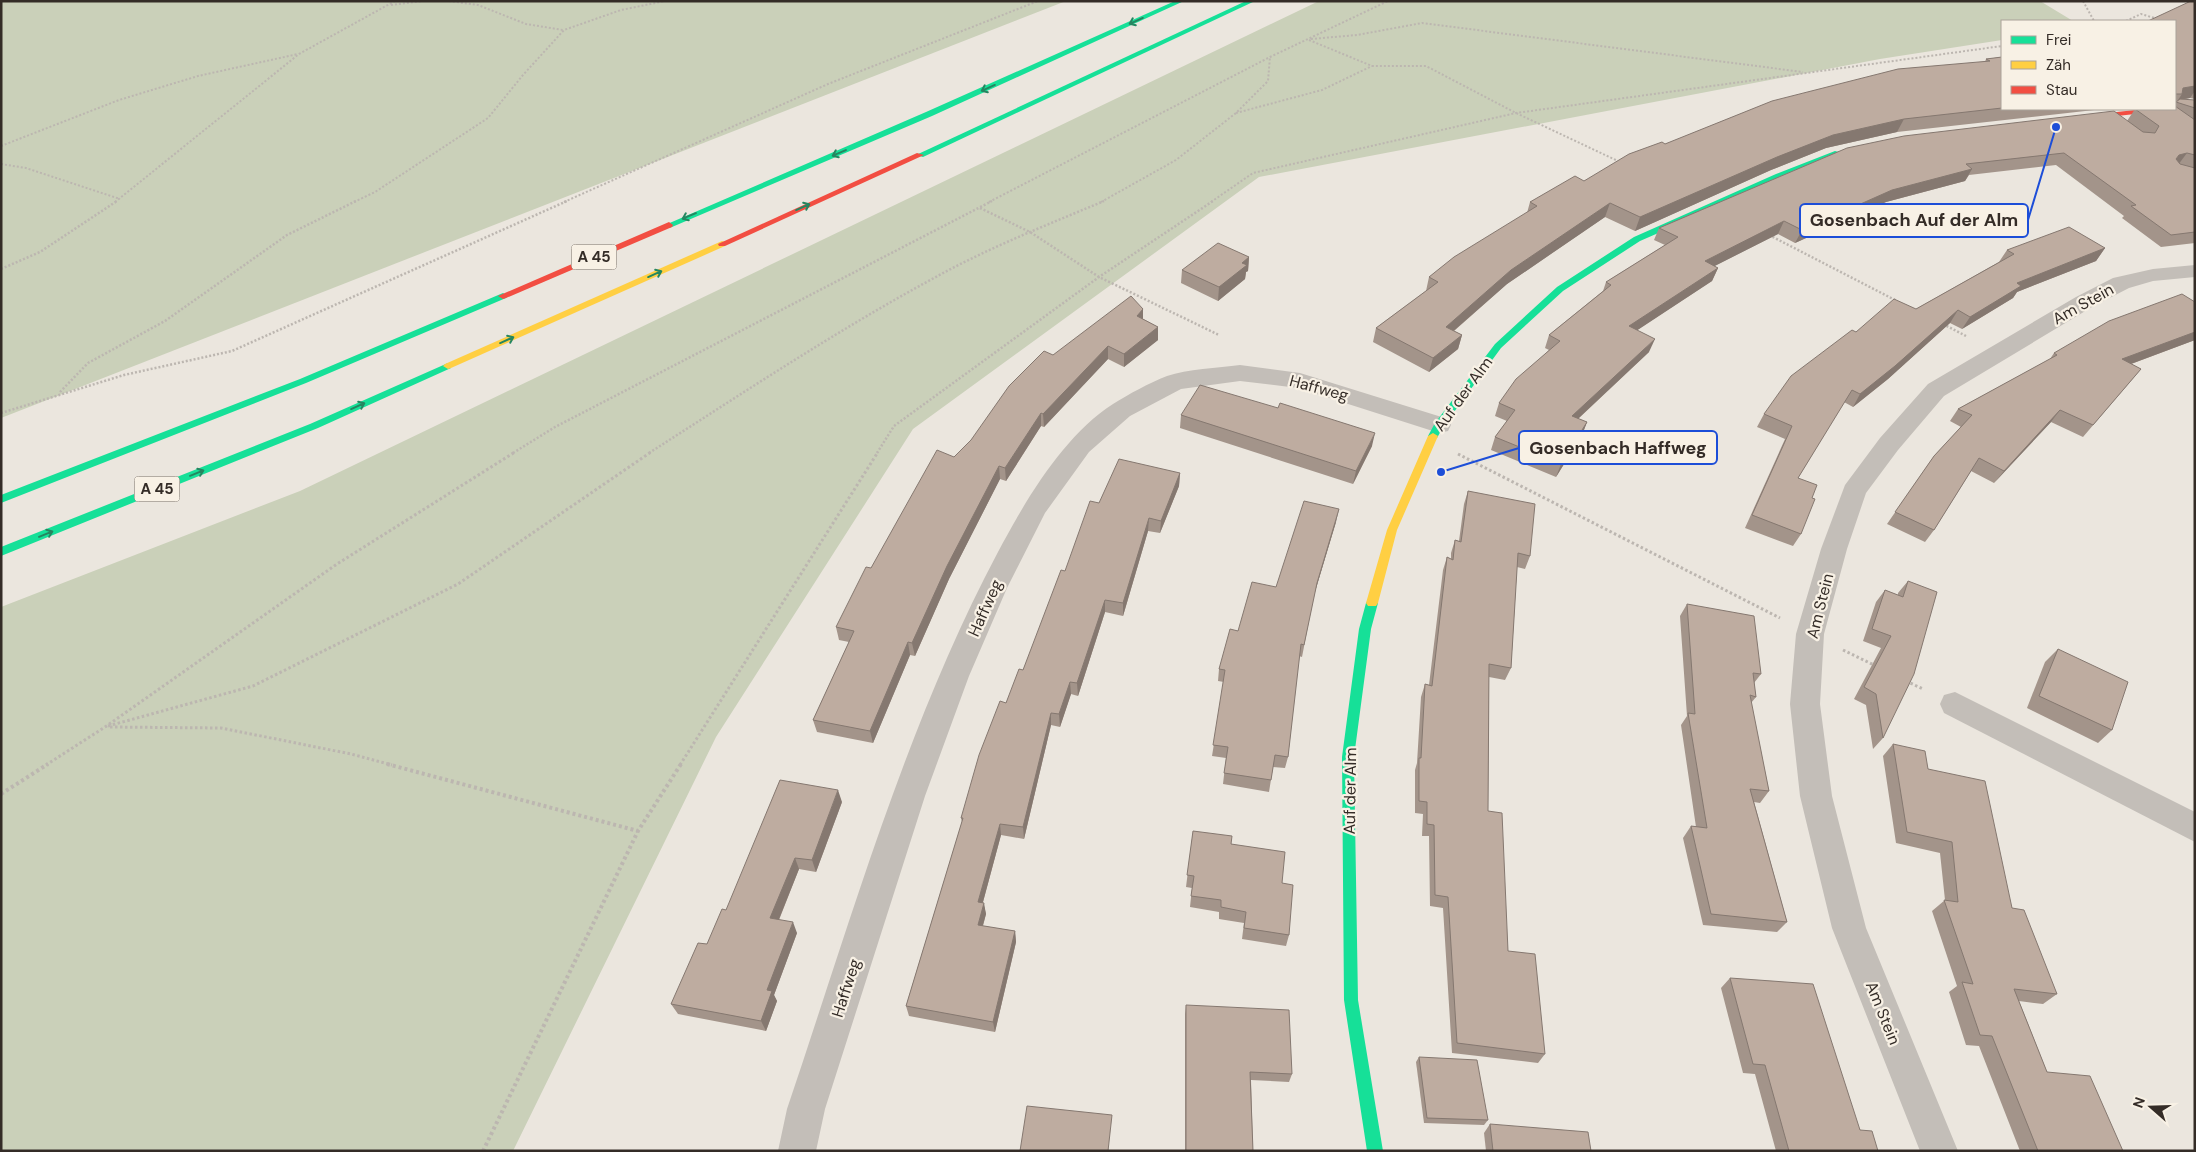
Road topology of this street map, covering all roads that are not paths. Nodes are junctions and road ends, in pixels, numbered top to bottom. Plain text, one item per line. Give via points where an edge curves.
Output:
1 (1181, 1) edge
2 (1252, 1) edge
3 (2153, 110) edge
4 (2068, 120) edge
5 (1852, 150) edge
6 (2195, 271) edge
7 (1439, 425) junction
8 (1, 499) edge
9 (1, 552) edge
10 (1955, 704) road end
11 (2195, 828) edge
12 (797, 1151) edge
13 (1375, 1151) edge
14 (1939, 1151) edge

1 -> 8 main road, A 45 via 929,114 303,381
9 -> 2 main road, A 45 via 314,426 938,147
3 - 4 main road
5 - 7 main road, Auf der Alm via 1779,176 1637,239 1560,289 1498,346
6 - 14 street, Am Stein via 2154,274 2121,283 1936,390 1854,491 1834,549 1810,634 1805,704 1816,796 1849,928
7 - 12 street, Haffweg via 1300,381 1240,373 1175,382 1121,410 1080,446 1034,509 993,588 954,676 909,796 806,1109
7 - 13 main road, Auf der Alm via 1392,530 1365,629 1348,757 1351,1000
10 - 11 street

